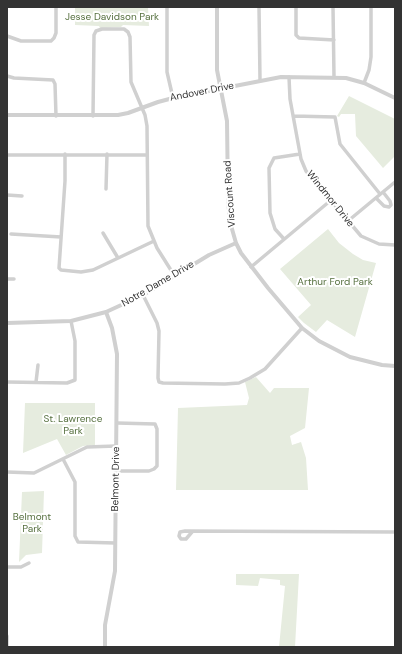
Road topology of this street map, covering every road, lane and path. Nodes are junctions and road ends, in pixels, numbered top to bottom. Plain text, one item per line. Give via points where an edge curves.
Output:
1 (56, 7) edge
2 (167, 7) edge
3 (217, 7) edge
4 (259, 7) edge
5 (296, 7) edge
6 (333, 7) edge
7 (371, 7) edge
8 (7, 36) edge
9 (334, 40) junction
10 (7, 76) edge
11 (289, 77) junction
12 (334, 77) junction
13 (260, 80) junction
14 (364, 83) junction
15 (220, 89) junction
16 (173, 98) junction
17 (395, 98) edge
18 (141, 108) junction
19 (7, 115) edge
20 (56, 116) junction
21 (93, 116) junction
22 (293, 116) junction
23 (65, 154) junction
24 (107, 154) junction
25 (300, 154) junction
26 (7, 155) edge
27 (147, 155) junction
28 (395, 182) edge
29 (106, 189) dead end
30 (381, 193) junction
31 (7, 195) edge
32 (22, 196) dead end
33 (376, 198) junction
34 (330, 201) junction
35 (348, 221) junction
36 (103, 233) dead end
37 (11, 234) dead end
38 (61, 237) junction
39 (284, 240) junction
40 (154, 241) junction
41 (236, 243) junction
42 (395, 245) edge
43 (118, 258) junction
44 (251, 267) junction
45 (174, 275) junction
46 (7, 279) edge
47 (14, 279) dead end
48 (143, 295) junction
49 (106, 312) junction
50 (71, 320) junction
51 (7, 323) edge
52 (302, 328) junction
53 (38, 365) dead end
54 (395, 366) edge
55 (7, 382) edge
56 (36, 382) junction
57 (116, 423) junction
58 (116, 446) junction
59 (63, 459) junction
60 (116, 470) junction
61 (7, 472) edge
62 (192, 532) dead end
63 (395, 532) edge
64 (115, 543) junction
65 (29, 564) dead end
66 (7, 567) edge
67 (7, 636) edge
68 (7, 647) edge
69 (105, 647) edge

1 - 8 street via 56,33 51,41 21,41
2 - 16 street via 167,72
3 - 15 street, Viscount Road via 217,70
4 - 13 street
5 - 9 street via 296,35 299,38
6 - 9 street
7 - 14 street via 371,57
9 - 12 street
10 - 20 street via 53,80
11 - 12 street, Andover Drive
11 - 13 street, Andover Drive
11 - 22 street, Windmor Drive
12 - 14 street, Andover Drive
13 - 15 street, Andover Drive
14 - 17 street, Andover Drive
15 - 16 street, Andover Drive
15 - 41 street, Viscount Road via 226,120 230,222
16 - 18 street, Andover Drive
18 - 21 street, Andover Drive via 128,113
18 - 21 street via 131,82 128,32 124,29 102,29 94,35
18 - 27 street via 147,126
19 - 20 street, Andover Drive
20 - 21 street, Andover Drive
22 - 25 street, Windmor Drive
22 - 30 street via 335,116 340,144
23 - 24 street
23 - 26 street
23 - 38 street
24 - 27 street
24 - 29 street
25 - 34 street, Windmor Drive via 306,171
25 - 39 street via 274,158 269,168 270,213 275,229
27 - 40 street via 148,226
28 - 30 street
30 - 33 street
30 - 33 street via 391,205 384,206
31 - 32 street
33 - 35 street
34 - 35 street, Windmor Drive
34 - 39 street
35 - 42 street, Windmor Drive via 361,236
36 - 43 street
37 - 38 street
38 - 43 street via 61,270 93,270
39 - 44 street
40 - 43 street
40 - 45 street
41 - 44 street, Viscount Road
41 - 45 street, Notre Dame Drive
44 - 52 street, Viscount Road
45 - 48 street, Notre Dame Drive
46 - 47 street
48 - 49 street, Notre Dame Drive
48 - 52 street via 159,331 158,378 159,382 163,383 239,383 264,369
49 - 50 street, Notre Dame Drive
49 - 57 street, Belmont Drive via 116,344
50 - 51 street, Notre Dame Drive
50 - 56 street via 76,355 75,380
52 - 54 street, Viscount Road via 319,341 350,357
53 - 56 street
55 - 56 street
57 - 58 street, Belmont Drive
57 - 60 street via 155,424 157,466 154,469
58 - 59 street via 87,447
58 - 60 street, Belmont Drive
59 - 61 street via 34,473
59 - 64 street via 75,482 75,536 78,542
60 - 64 street, Belmont Drive
62 - 63 street
64 - 69 street, Belmont Drive via 114,582 105,624
65 - 66 street
67 - 68 street

